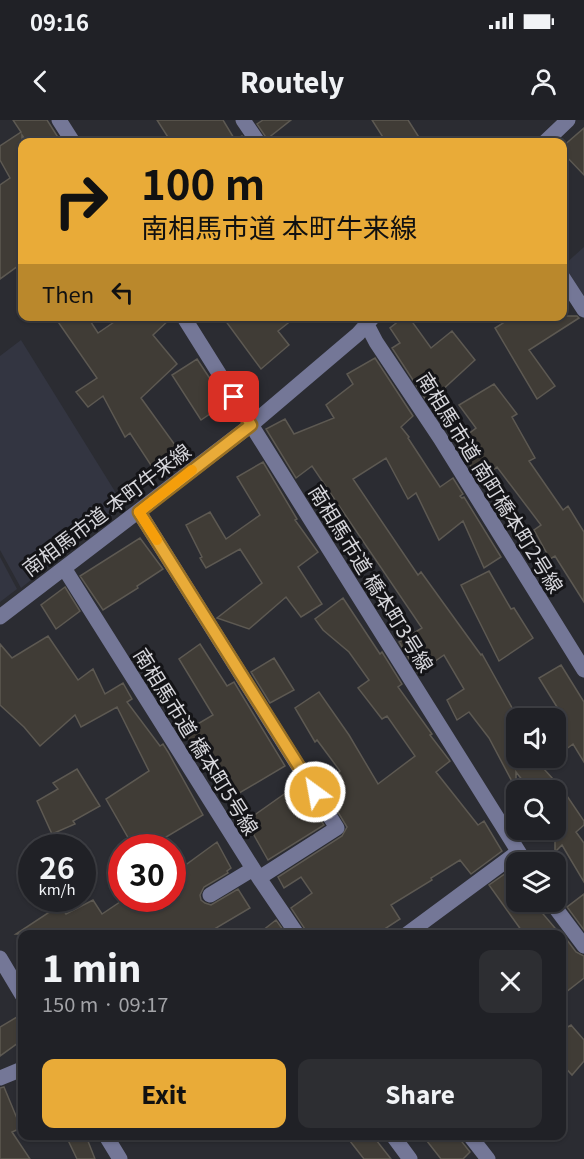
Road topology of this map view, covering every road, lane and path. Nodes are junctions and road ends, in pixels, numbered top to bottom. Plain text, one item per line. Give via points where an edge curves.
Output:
1 (58, 120) edge
2 (243, 120) edge
3 (568, 120) edge
4 (70, 138) edge
5 (255, 138) edge
6 (549, 138) edge
7 (567, 284) edge
8 (584, 310) edge
9 (186, 321) edge
10 (366, 321) edge
11 (369, 321) edge
12 (251, 425) junction
13 (139, 512) junction
14 (63, 568) junction
15 (0, 617) edge
16 (584, 670) edge
17 (518, 852) edge
18 (506, 867) edge
19 (256, 873) junction
20 (210, 895) dead end
21 (558, 912) edge
22 (294, 930) edge
23 (413, 930) edge
24 (584, 946) edge
25 (0, 958) edge
26 (18, 988) edge
27 (18, 1071) edge
28 (0, 1078) edge
29 (108, 1140) edge
30 (396, 1140) edge
31 (473, 1140) edge
32 (120, 1159) edge
33 (410, 1159) edge
34 (488, 1159) edge

1 - 4 street
2 - 5 street
3 - 6 street
7 - 8 street
9 - 12 street, 南相馬市道 橋本町3号線
10 - 12 street, 南相馬市道 本町牛来線
11 - 16 street, 南相馬市道 南町橋本町2号線
12 - 13 street, 南相馬市道 本町牛来線
12 - 17 street, 南相馬市道 橋本町3号線
13 - 14 street, 南相馬市道 本町牛来線
13 - 19 street via 337,828
14 - 15 street, 南相馬市道 本町牛来線
14 - 19 street, 南相馬市道 橋本町5号線
18 - 23 street
19 - 20 street
19 - 22 street, 南相馬市道 橋本町5号線
21 - 24 street
25 - 26 street
27 - 28 street
29 - 32 street
30 - 33 street
31 - 34 street

